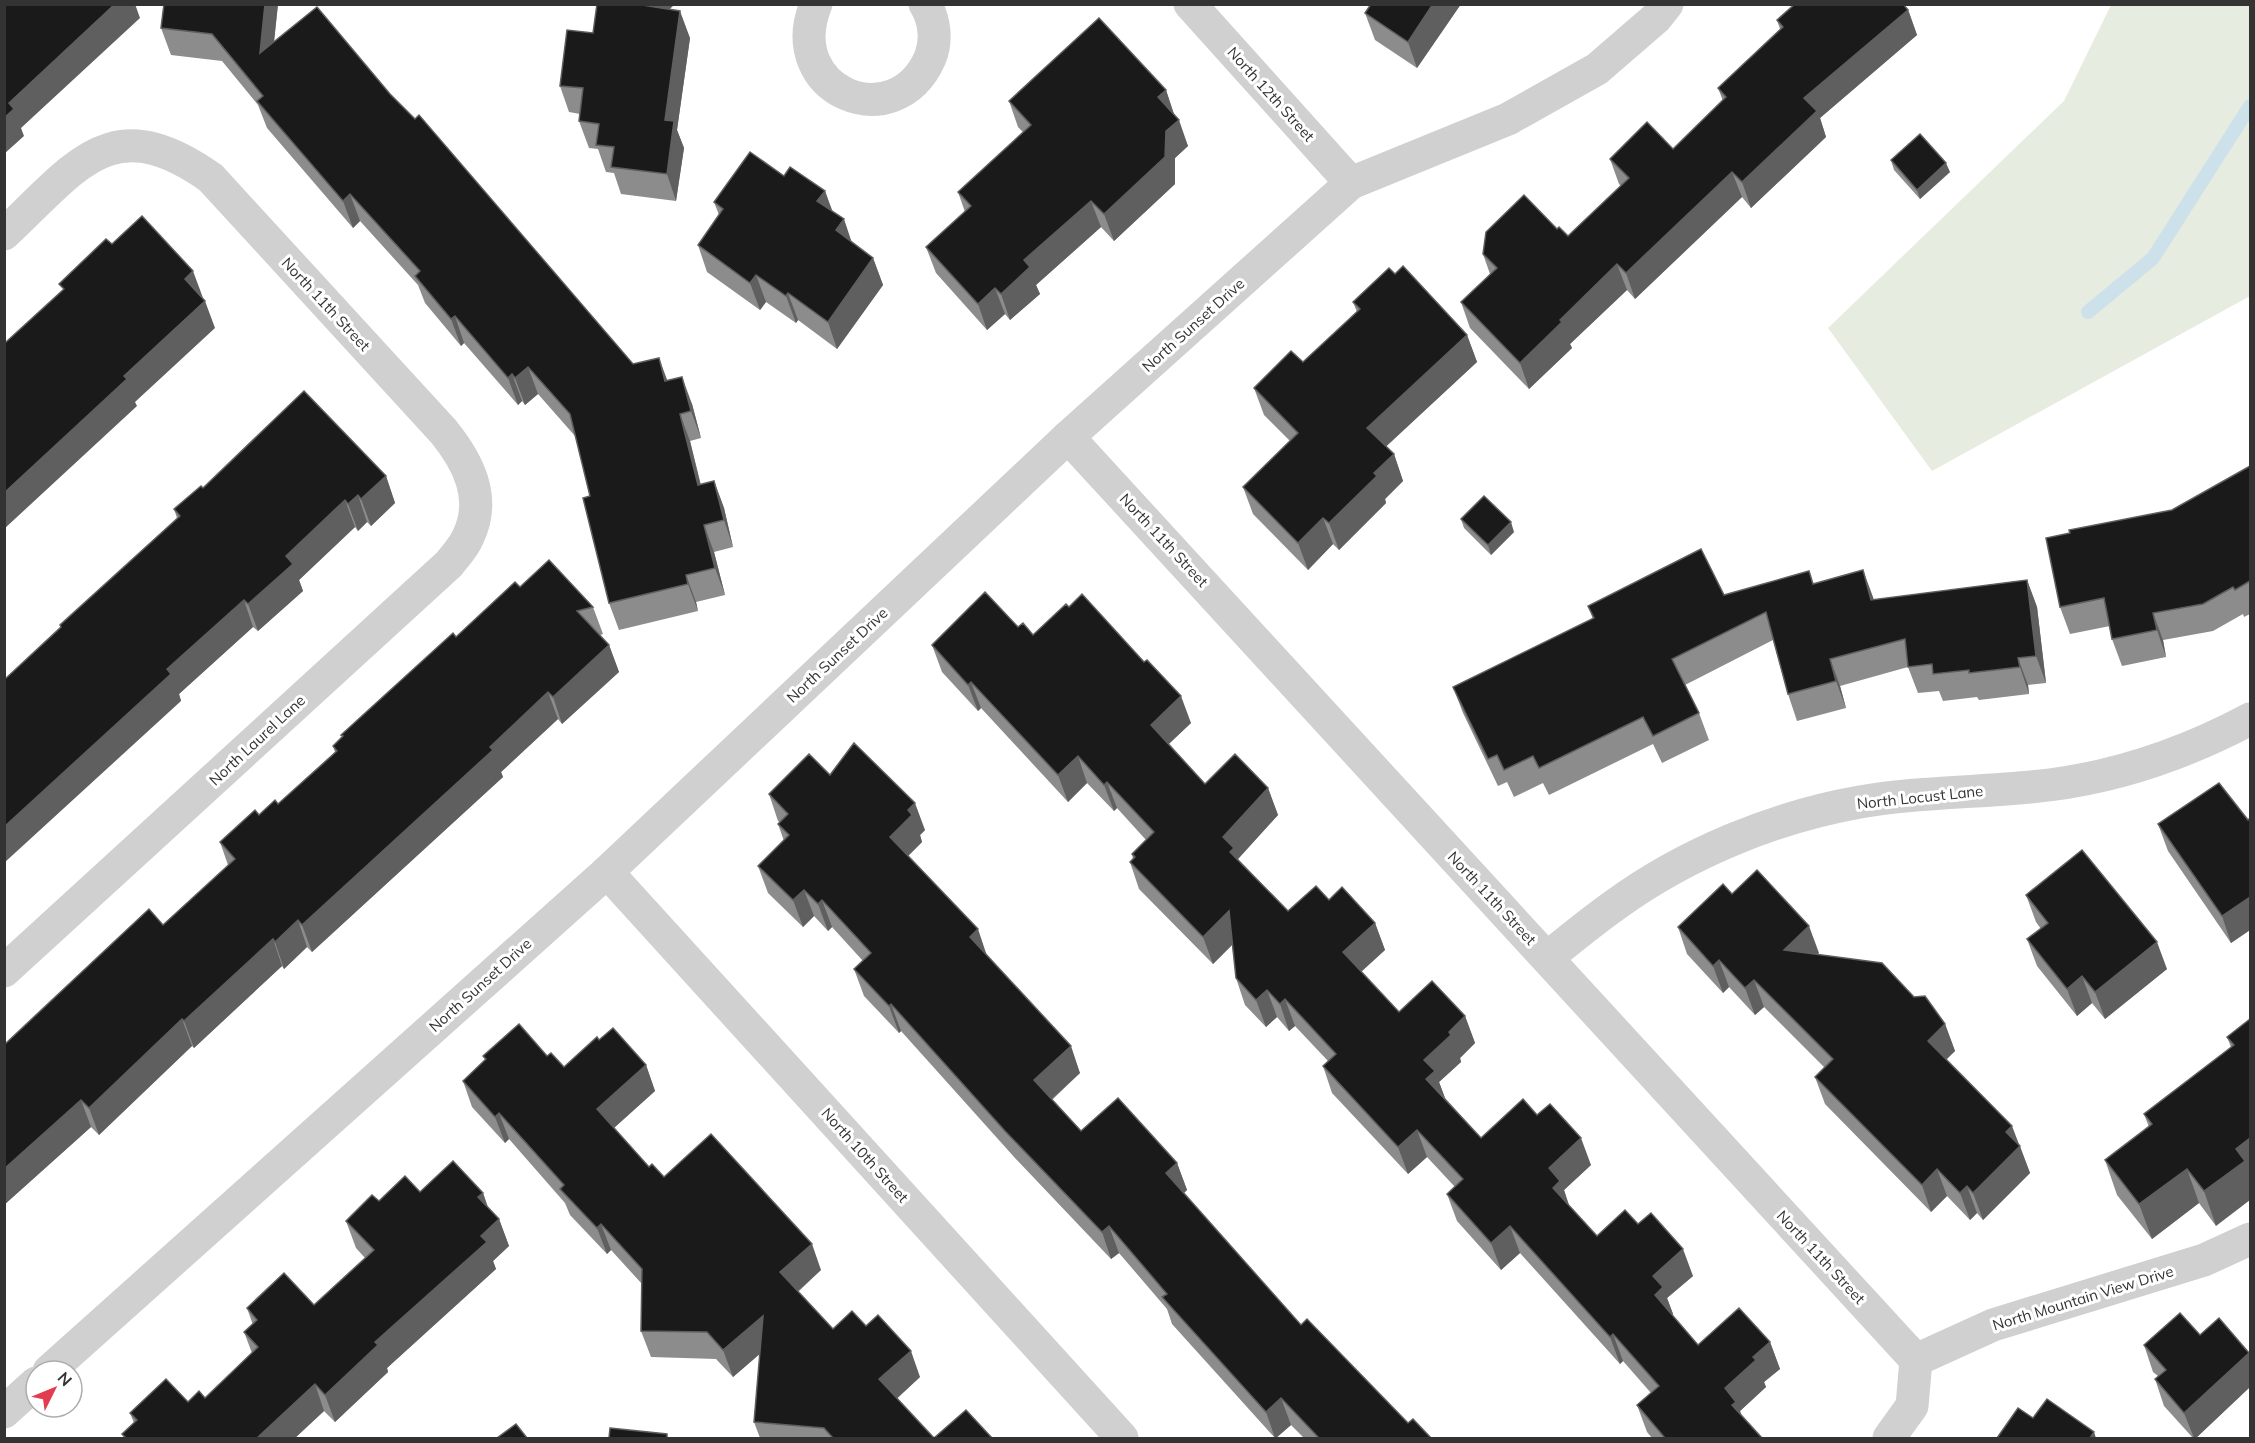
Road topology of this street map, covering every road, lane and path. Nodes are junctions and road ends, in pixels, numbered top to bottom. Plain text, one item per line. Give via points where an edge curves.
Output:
1 (816, 4) edge
2 (925, 4) edge
3 (1190, 4) edge
4 (1667, 4) edge
5 (1351, 183) junction
6 (4, 234) edge
7 (1068, 436) junction
8 (475, 488) joint
9 (2250, 719) edge
10 (607, 872) junction
11 (1547, 958) junction
12 (4, 971) edge
13 (2244, 1253) edge
14 (62, 1359) edge
15 (1916, 1360) junction
16 (24, 1394) edge
17 (4, 1412) edge
18 (1122, 1438) edge
19 (1889, 1438) edge

1 - 2 street via 809,21 808,41 817,69 838,90 856,98 876,100 895,95 925,69 933,51 934,31
3 - 5 street, North 12th Street
4 - 5 street, North Sunset Drive via 1597,69 1518,114
5 - 7 street, North Sunset Drive
6 - 8 street, North 11th Street via 76,167 96,154 123,145 152,146 184,159 211,178 444,432 464,457
7 - 10 street, North Sunset Drive
7 - 11 street, North 11th Street
8 - 12 street, North Laurel Lane via 476,510 468,537 448,564
9 - 11 street, North Locust Lane via 2202,743 2116,771 2049,785 1914,794 1858,802 1750,833 1688,861 1616,904
10 - 14 street, North Sunset Drive
10 - 18 street, North 10th Street
11 - 15 street, North 11th Street
13 - 15 street, North Mountain View Drive via 2204,1260 1993,1325
15 - 19 street via 1912,1406
16 - 17 street

